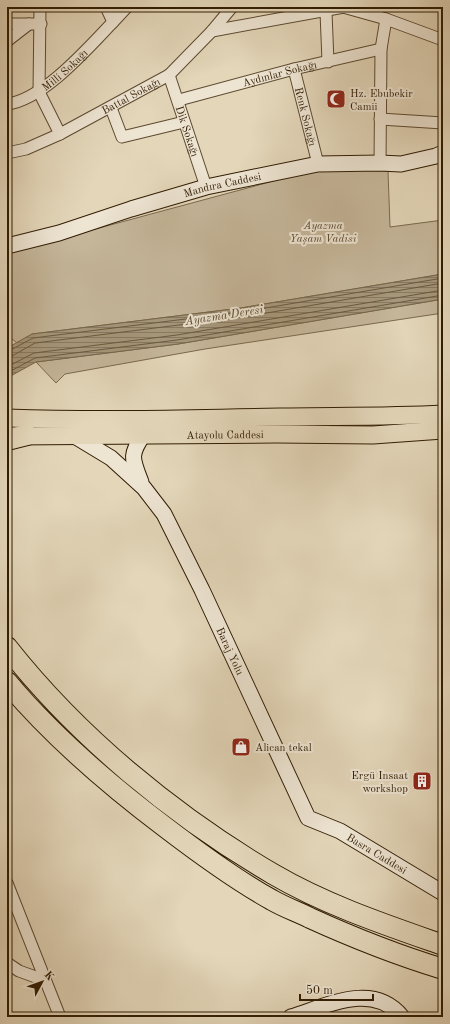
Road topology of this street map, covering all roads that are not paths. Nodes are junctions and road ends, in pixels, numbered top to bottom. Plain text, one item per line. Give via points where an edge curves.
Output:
1 (40, 7) edge
2 (106, 7) edge
3 (127, 7) edge
4 (232, 7) edge
5 (344, 7) edge
6 (326, 12) junction
7 (386, 19) junction
8 (114, 22) junction
9 (7, 24) edge
10 (29, 24) junction
11 (41, 24) junction
12 (212, 31) junction
13 (443, 40) edge
14 (7, 41) edge
15 (381, 49) junction
16 (328, 62) junction
17 (294, 69) junction
18 (169, 75) junction
19 (39, 92) junction
20 (179, 100) junction
21 (7, 104) edge
22 (111, 108) junction
23 (380, 120) junction
24 (184, 122) junction
25 (443, 123) edge
26 (60, 134) junction
27 (7, 153) edge
28 (443, 153) edge
29 (380, 163) junction
30 (318, 164) junction
31 (206, 188) junction
32 (7, 246) edge
33 (443, 414) edge
34 (7, 418) edge
35 (443, 430) edge
36 (144, 434) junction
37 (26, 435) junction
38 (73, 435) junction
39 (7, 436) edge
40 (7, 440) edge
41 (144, 488) junction
42 (7, 647) edge
43 (7, 682) edge
44 (308, 818) joint
45 (7, 883) edge
46 (443, 893) edge
47 (443, 945) edge
48 (7, 963) edge
49 (443, 969) edge
50 (44, 980) junction
51 (60, 1017) edge
52 (291, 1017) edge
53 (402, 1017) edge

1 - 11 street
2 - 8 street
3 - 8 street, Milli Sokağı
4 - 12 street, Battal Sokağı
5 - 6 street
5 - 7 street
6 - 12 street
6 - 16 street
7 - 13 street
7 - 15 street
8 - 19 street, Milli Sokağı
9 - 10 street
10 - 11 street
10 - 14 street
11 - 19 street
12 - 18 street, Battal Sokağı
15 - 16 street, Aydınlar Sokağı
15 - 23 street
16 - 17 street, Aydınlar Sokağı
17 - 20 street, Aydınlar Sokağı
17 - 30 street, Renk Sokağı
18 - 20 street, Dik Sokağı
18 - 22 street, Battal Sokağı
19 - 21 street, Milli Sokağı
19 - 26 street
20 - 24 street, Dik Sokağı
22 - 24 street via 122,137
22 - 26 street, Battal Sokağı
23 - 25 street
23 - 29 street
24 - 31 street, Dik Sokağı
26 - 27 street, Battal Sokağı via 26,149
28 - 29 street, Mandıra Caddesi via 401,164
29 - 30 street, Mandıra Caddesi
30 - 31 street, Mandıra Caddesi
31 - 32 street, Mandıra Caddesi via 59,233
33 - 34 main road, Atayolu Caddesi via 95,421
35 - 36 main road, Atayolu Caddesi via 373,435
36 - 38 main road, Atayolu Caddesi
36 - 41 street, Baraj Yolu via 134,448 133,463
37 - 38 main road, Atayolu Caddesi
37 - 39 main road, Atayolu Caddesi
37 - 40 highway
38 - 41 street, Baraj Yolu via 111,458
41 - 44 street, Baraj Yolu via 164,514 202,590
42 - 47 highway via 61,710 146,785 209,833 274,874 333,903
43 - 49 highway via 40,720 83,761 126,798 199,853 272,900 347,935
44 - 46 street, Basra Caddesi via 340,831
45 - 50 street
48 - 50 street via 19,971
50 - 51 street
52 - 53 street via 358,997 373,998 397,1011

